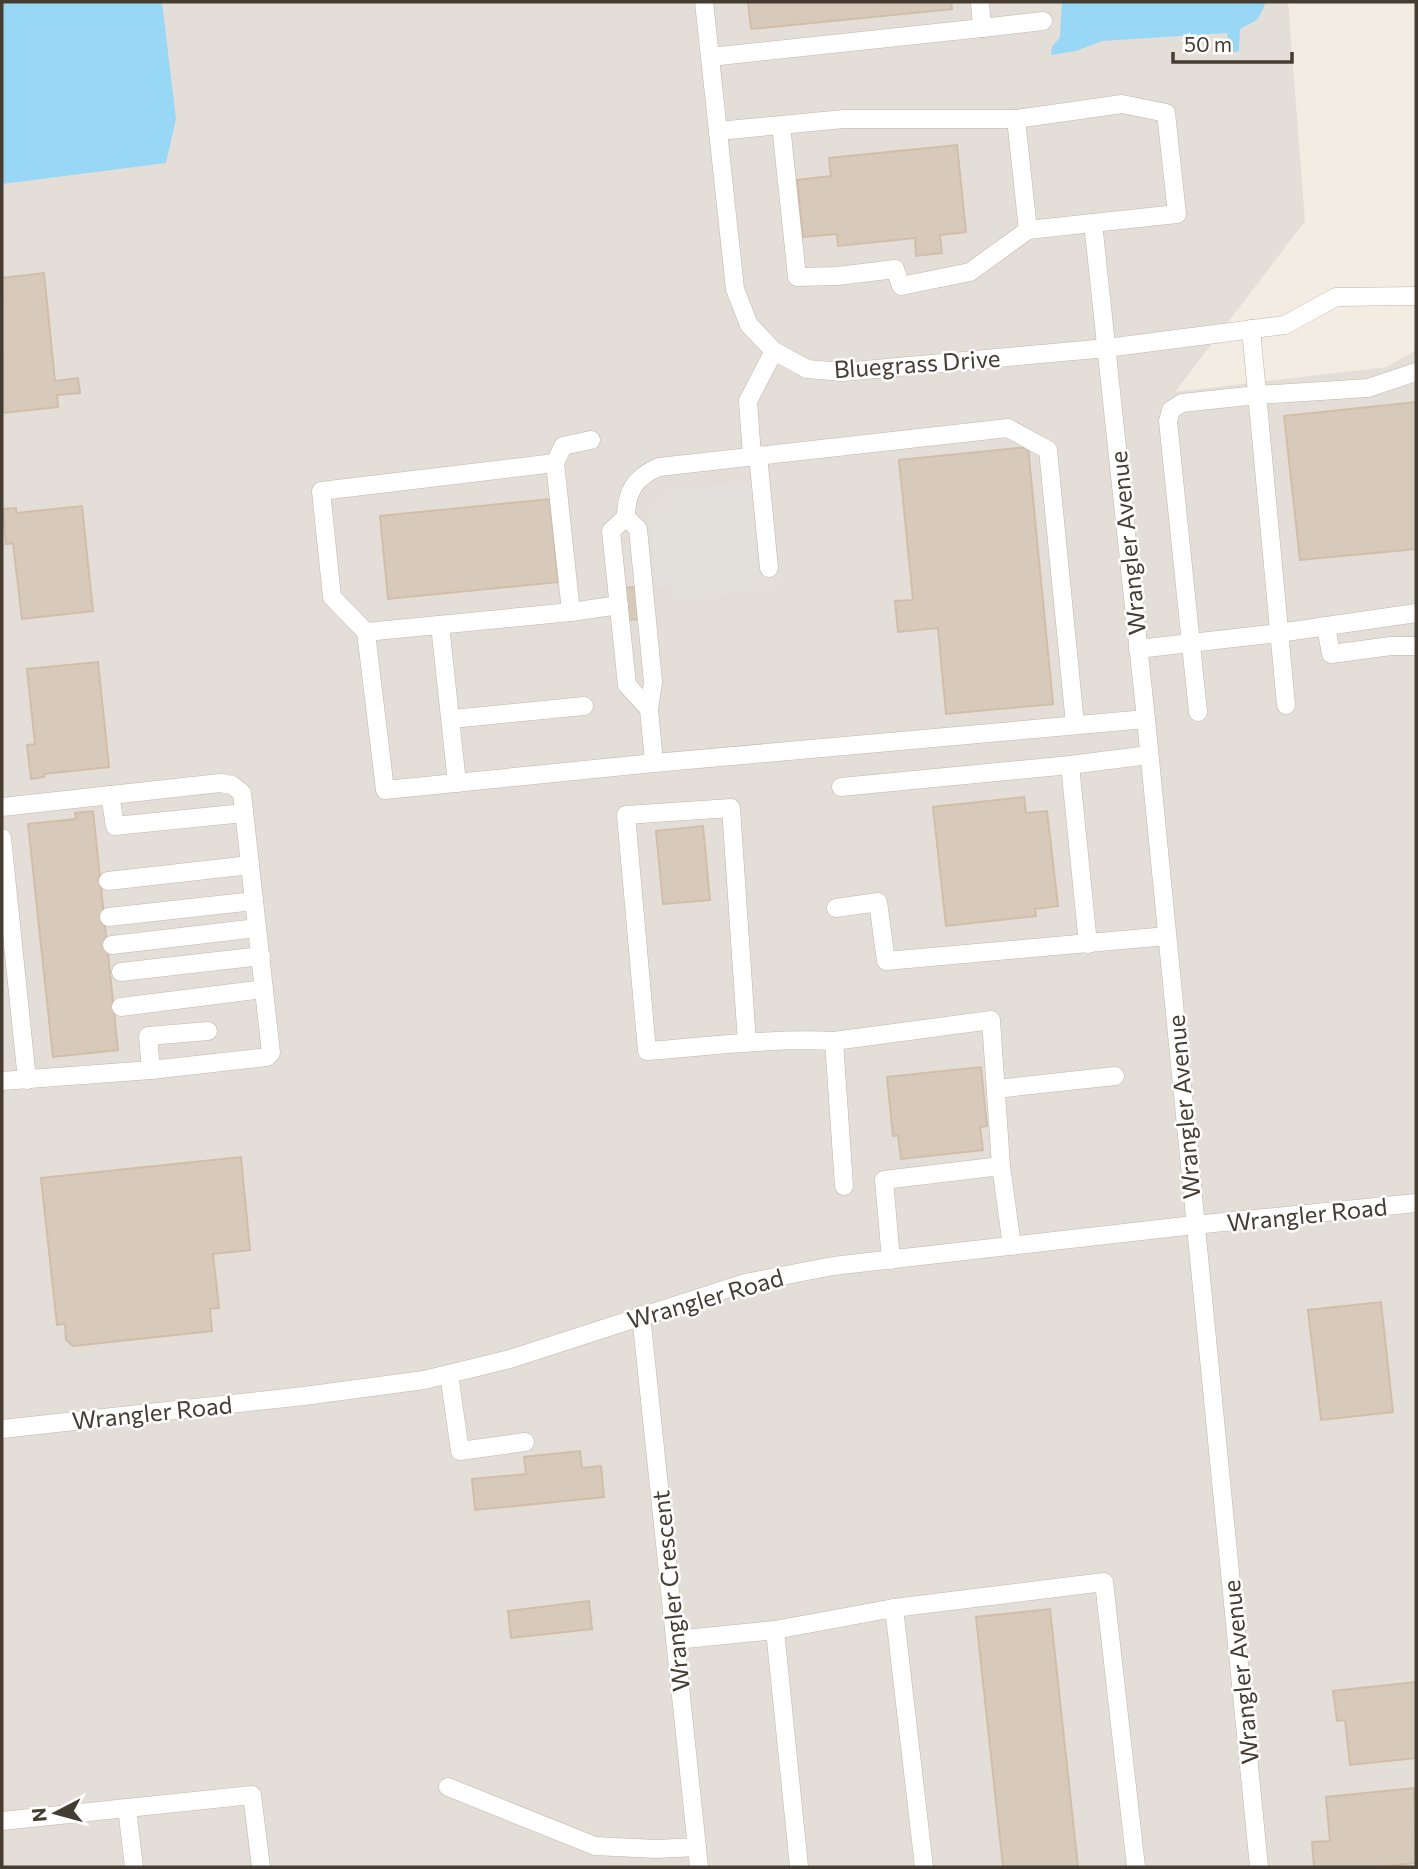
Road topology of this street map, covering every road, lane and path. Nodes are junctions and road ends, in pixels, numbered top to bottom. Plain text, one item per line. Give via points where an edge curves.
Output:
1 (704, 2) edge
2 (980, 2) edge
3 (1043, 21) dead end
4 (982, 28) junction
5 (710, 57) junction
6 (1016, 119) junction
7 (781, 125) junction
8 (718, 131) junction
9 (1093, 223) junction
10 (1028, 229) junction
11 (1416, 296) edge
12 (1251, 329) junction
13 (1107, 348) junction
14 (774, 351) junction
15 (1416, 372) edge
16 (1257, 395) junction
17 (591, 440) dead end
18 (755, 455) junction
19 (555, 463) junction
20 (626, 517) junction
21 (769, 568) dead end
22 (619, 605) junction
23 (571, 612) junction
24 (1416, 613) edge
25 (440, 625) junction
26 (1326, 626) junction
27 (366, 632) junction
28 (1279, 633) junction
29 (1191, 642) junction
30 (1416, 646) edge
31 (1138, 649) junction
32 (1286, 705) dead end
33 (584, 706) dead end
34 (649, 709) junction
35 (1198, 712) dead end
36 (452, 719) junction
37 (1146, 719) junction
38 (1075, 724) junction
39 (1149, 755) junction
40 (654, 764) junction
41 (1070, 765) junction
42 (457, 783) junction
43 (841, 788) dead end
44 (110, 795) junction
45 (2, 807) edge
46 (244, 813) junction
47 (2, 838) edge
48 (250, 865) junction
49 (108, 881) dead end
50 (254, 901) junction
51 (836, 908) dead end
52 (109, 917) dead end
53 (257, 928) junction
54 (1167, 936) junction
55 (1087, 944) junction
56 (112, 945) dead end
57 (261, 956) junction
58 (121, 972) dead end
59 (264, 989) junction
60 (121, 1007) dead end
61 (208, 1031) dead end
62 (835, 1041) junction
63 (747, 1043) junction
64 (151, 1070) junction
65 (1115, 1076) dead end
66 (27, 1080) junction
67 (2, 1081) edge
68 (996, 1089) junction
69 (1001, 1166) junction
70 (844, 1185) dead end
71 (1416, 1203) edge
72 (1195, 1225) junction
73 (1012, 1246) junction
74 (891, 1260) junction
75 (641, 1315) junction
76 (449, 1374) junction
77 (2, 1429) edge
78 (524, 1442) dead end
79 (894, 1608) junction
80 (775, 1630) junction
81 (675, 1640) junction
82 (448, 1787) dead end
83 (127, 1808) junction
84 (2, 1821) edge
85 (697, 1847) junction
86 (134, 1867) edge
87 (261, 1867) edge
88 (699, 1867) edge
89 (799, 1867) edge
90 (924, 1867) edge
91 (1136, 1867) edge
92 (1259, 1867) edge

1 - 5 street, Bluegrass Drive
2 - 4 street
3 - 4 street
4 - 5 street
5 - 8 street, Bluegrass Drive
6 - 7 street via 844,119
6 - 9 street via 1122,104 1166,113 1177,214
6 - 10 street
7 - 8 street
7 - 10 street via 797,277 895,269 901,286 970,272
8 - 14 street, Bluegrass Drive via 734,289 749,325
9 - 10 street
9 - 13 street, Wrangler Avenue
11 - 12 street, Bluegrass Drive via 1336,297 1285,325
12 - 13 street, Bluegrass Drive
12 - 16 street
13 - 14 street, Bluegrass Drive via 843,372 807,369
13 - 31 street, Wrangler Avenue
14 - 18 street via 748,401
15 - 16 street via 1368,388
16 - 28 street
16 - 29 street via 1182,403 1171,410 1168,421
17 - 19 street via 563,446
18 - 20 street via 652,470 629,492
18 - 21 street
18 - 38 street via 1008,428 1048,450
19 - 23 street
19 - 27 street via 321,491 332,597
20 - 22 street via 611,531
20 - 34 street via 638,529 653,682
22 - 23 street
22 - 34 street via 627,685
23 - 25 street
24 - 26 street
25 - 27 street
25 - 36 street
26 - 28 street
26 - 30 street via 1331,653
27 - 42 street via 384,790
28 - 29 street
28 - 32 street
29 - 31 street
29 - 35 street
31 - 37 street, Wrangler Avenue
33 - 36 street
34 - 40 street
36 - 42 street
37 - 38 street
37 - 39 street, Wrangler Avenue
38 - 40 street
39 - 41 street
39 - 54 street, Wrangler Avenue
40 - 42 street
41 - 43 street
41 - 55 street
44 - 45 street
44 - 46 street via 220,783 242,793
44 - 46 street via 115,826
46 - 48 street
47 - 66 street
48 - 49 street
48 - 50 street
50 - 52 street
50 - 53 street
51 - 55 street via 878,902 886,961
53 - 56 street
53 - 57 street
54 - 55 street
54 - 72 street, Wrangler Avenue
57 - 58 street
57 - 59 street
59 - 60 street
59 - 64 street via 271,1053 267,1057
61 - 64 street via 148,1036
62 - 63 street
62 - 68 street via 991,1020
62 - 70 street
63 - 63 street via 731,808 626,815 647,1051
64 - 66 street
65 - 68 street
66 - 67 street
68 - 69 street
69 - 73 street
69 - 74 street via 884,1180
71 - 72 street, Wrangler Road
72 - 73 street, Wrangler Road
72 - 92 street, Wrangler Avenue
73 - 74 street, Wrangler Road
74 - 75 street, Wrangler Road via 745,1283
75 - 76 street, Wrangler Road via 510,1360
75 - 81 street, Wrangler Crescent
76 - 77 street, Wrangler Road via 304,1396
76 - 78 street via 460,1451
79 - 80 street
79 - 90 street
79 - 91 street via 1104,1582
80 - 81 street
80 - 89 street
81 - 85 street, Wrangler Crescent
82 - 85 street via 595,1846
83 - 84 street
83 - 86 street
83 - 87 street via 252,1795
85 - 88 street, Wrangler Crescent

